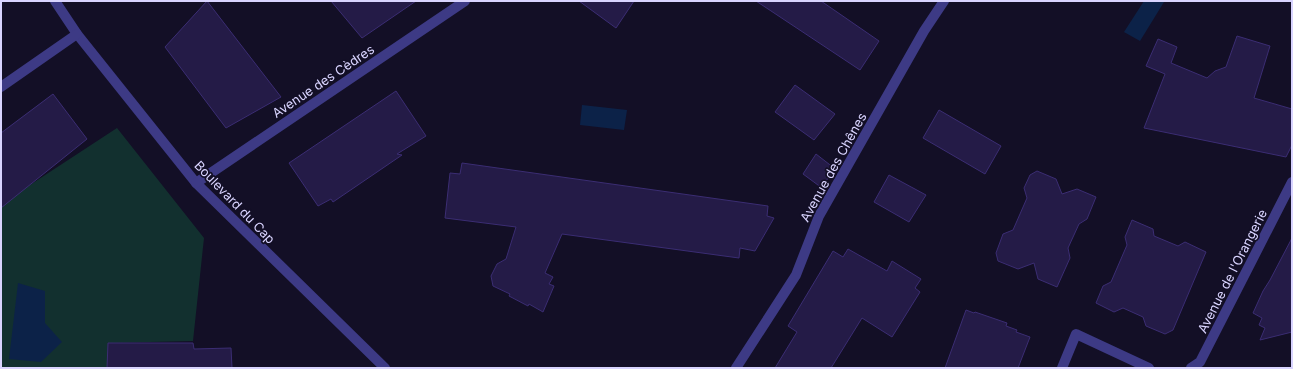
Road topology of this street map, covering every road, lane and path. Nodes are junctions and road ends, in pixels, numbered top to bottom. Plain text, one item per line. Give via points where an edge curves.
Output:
1 (55, 1) edge
2 (465, 1) edge
3 (944, 1) edge
4 (77, 34) junction
5 (1, 87) edge
6 (1292, 182) edge
7 (196, 183) junction
8 (385, 368) edge
9 (736, 368) edge
10 (1062, 368) edge
11 (1150, 368) edge
12 (1192, 368) edge

1 - 4 street, Boulevard du Cap
2 - 7 street, Avenue des Cèdres
3 - 9 street, Avenue des Chênes via 924,31 819,216 796,275
4 - 5 street
4 - 7 street, Boulevard du Cap
6 - 12 street, Avenue de l'Orangerie via 1200,362
7 - 8 street, Boulevard du Cap
10 - 11 street via 1076,334

